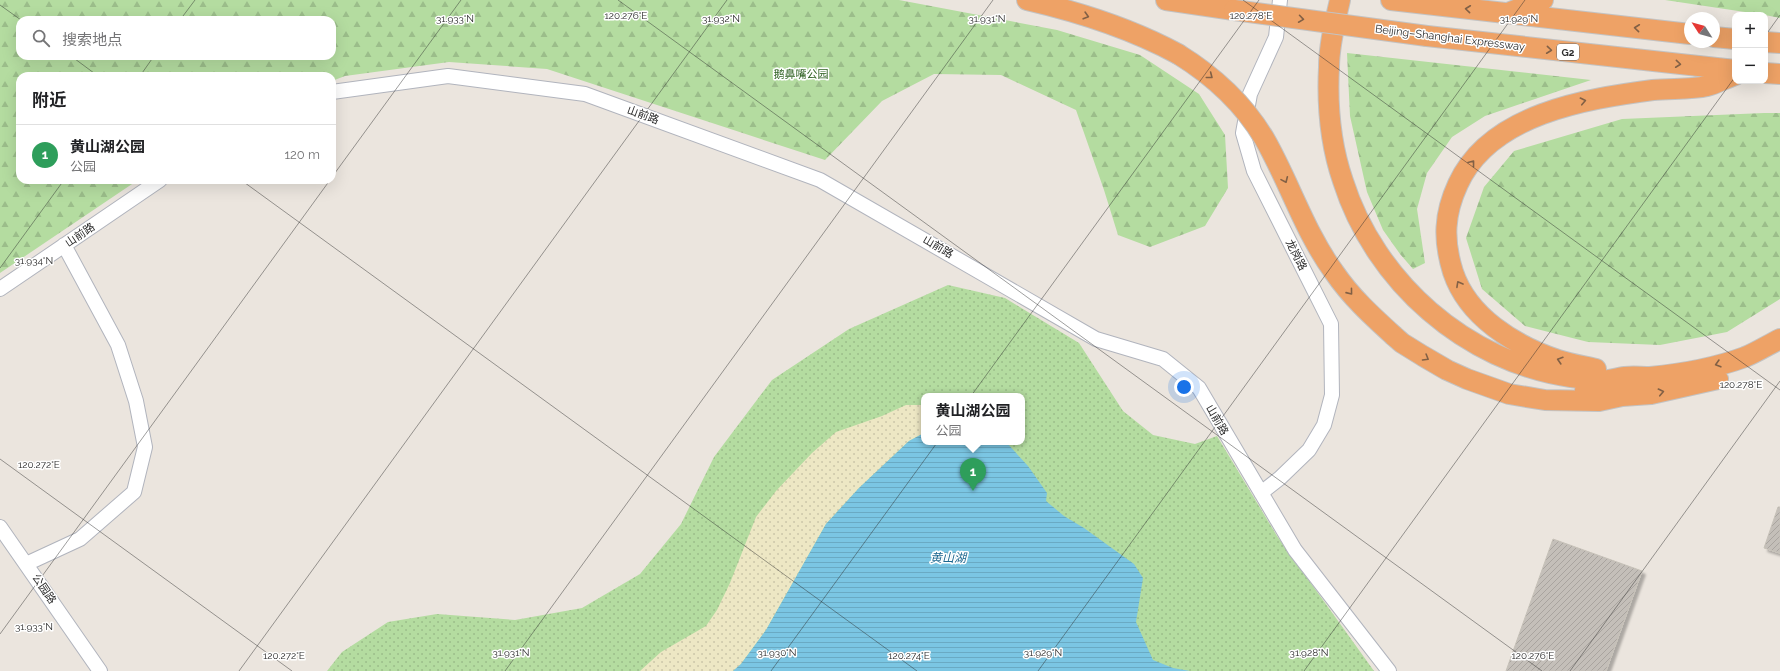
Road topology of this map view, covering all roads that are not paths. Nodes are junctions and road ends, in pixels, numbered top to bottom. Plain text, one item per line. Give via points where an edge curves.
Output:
1 (1027, 0) edge
2 (1166, 0) edge
3 (1280, 0) edge
4 (1328, 0) edge
5 (1340, 0) edge
6 (1391, 0) edge
7 (1543, 0) edge
8 (1506, 14) junction
9 (1684, 33) edge
10 (1720, 38) edge
11 (1732, 39) edge
12 (1768, 42) edge
13 (1780, 43) edge
14 (1732, 71) edge
15 (1768, 73) edge
16 (1780, 74) edge
17 (1732, 75) edge
18 (1708, 77) junction
19 (336, 91) edge
20 (154, 184) edge
21 (63, 246) junction
22 (0, 289) edge
23 (1428, 319) junction
24 (1780, 339) edge
25 (1780, 354) edge
26 (1624, 386) junction
27 (1261, 493) junction
28 (0, 527) edge
29 (26, 564) junction
30 (100, 671) edge
31 (1389, 671) edge

1 -> 26 highway, bridge via 1098,19 1130,31 1178,54 1218,82 1243,108 1263,137 1312,236 1333,272 1362,308 1402,343 1447,370 1509,394 1545,400 1599,401
2 -> 18 highway, Beijing–Shanghai Expressway / G2, bridge
3 - 27 street, 龙岗路 via 1276,37 1250,94 1243,133 1254,172 1331,324 1332,396 1324,425 1309,450
4 - 23 highway via 1317,66 1322,145 1331,184 1345,220 1386,284
5 - 23 highway via 1328,66 1334,143 1342,180 1355,215 1374,247 1395,276 1422,306
8 -> 6 highway
7 - 8 highway
9 -> 8 highway
10 - 11 highway
12 - 13 highway
14 - 18 highway, Beijing–Shanghai Expressway / G2
15 - 16 highway
17 - 18 highway
26 -> 18 highway via 1518,343 1491,325 1471,305 1456,279 1448,253 1446,228 1450,201 1462,175 1482,150 1508,130 1538,115 1613,95 1659,89
19 - 27 street, 山前路 via 448,76 585,94 820,180 1096,339 1163,359 1199,388
20 - 21 street, 山前路
21 - 22 street, 山前路
21 - 29 street via 118,345 136,401 145,447 134,492 80,539
23 - 26 highway via 1461,350 1504,371 1549,386
24 -> 26 highway via 1745,357 1694,371 1648,377
26 -> 25 highway via 1650,394 1723,377
27 - 31 street, 山前路 via 1295,550
28 - 29 street, 公园路
29 - 30 street, 公园路

